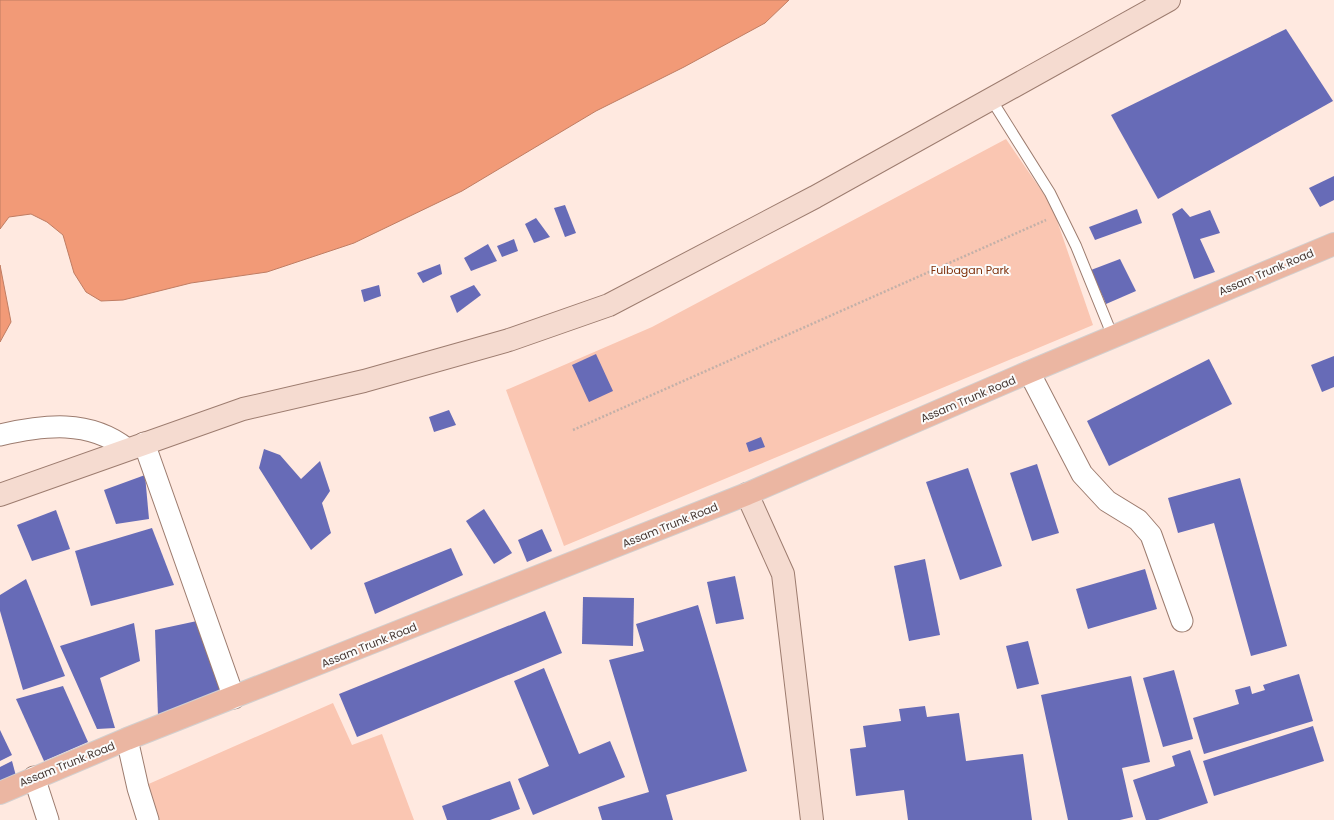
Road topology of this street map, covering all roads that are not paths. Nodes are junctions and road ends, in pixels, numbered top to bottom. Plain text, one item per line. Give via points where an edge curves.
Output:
1 (1169, 0) edge
2 (991, 99) junction
3 (1334, 244) edge
4 (1113, 337) junction
5 (1029, 372) junction
6 (0, 435) edge
7 (135, 446) junction
8 (747, 494) junction
9 (0, 496) edge
10 (1182, 621) dead end
11 (234, 698) junction
12 (127, 739) junction
13 (34, 777) junction
14 (0, 793) edge
15 (48, 820) edge
16 (148, 820) edge
17 (812, 820) edge

1 - 2 street
2 - 4 lane via 1050,193 1076,246
2 - 7 street via 815,197 609,305 509,340 364,381 243,409
3 - 4 main road, Assam Trunk Road
4 - 5 main road, Assam Trunk Road
5 - 8 main road, Assam Trunk Road
5 - 10 street via 1082,474 1107,501 1138,520 1151,535
6 - 7 street via 34,427 66,427 93,430
7 - 9 street
7 - 11 street
8 - 11 main road, Assam Trunk Road
8 - 17 street via 782,574
11 - 12 main road, Assam Trunk Road
12 - 13 main road, Assam Trunk Road
12 - 16 street
13 - 14 main road, Assam Trunk Road
13 - 15 street

